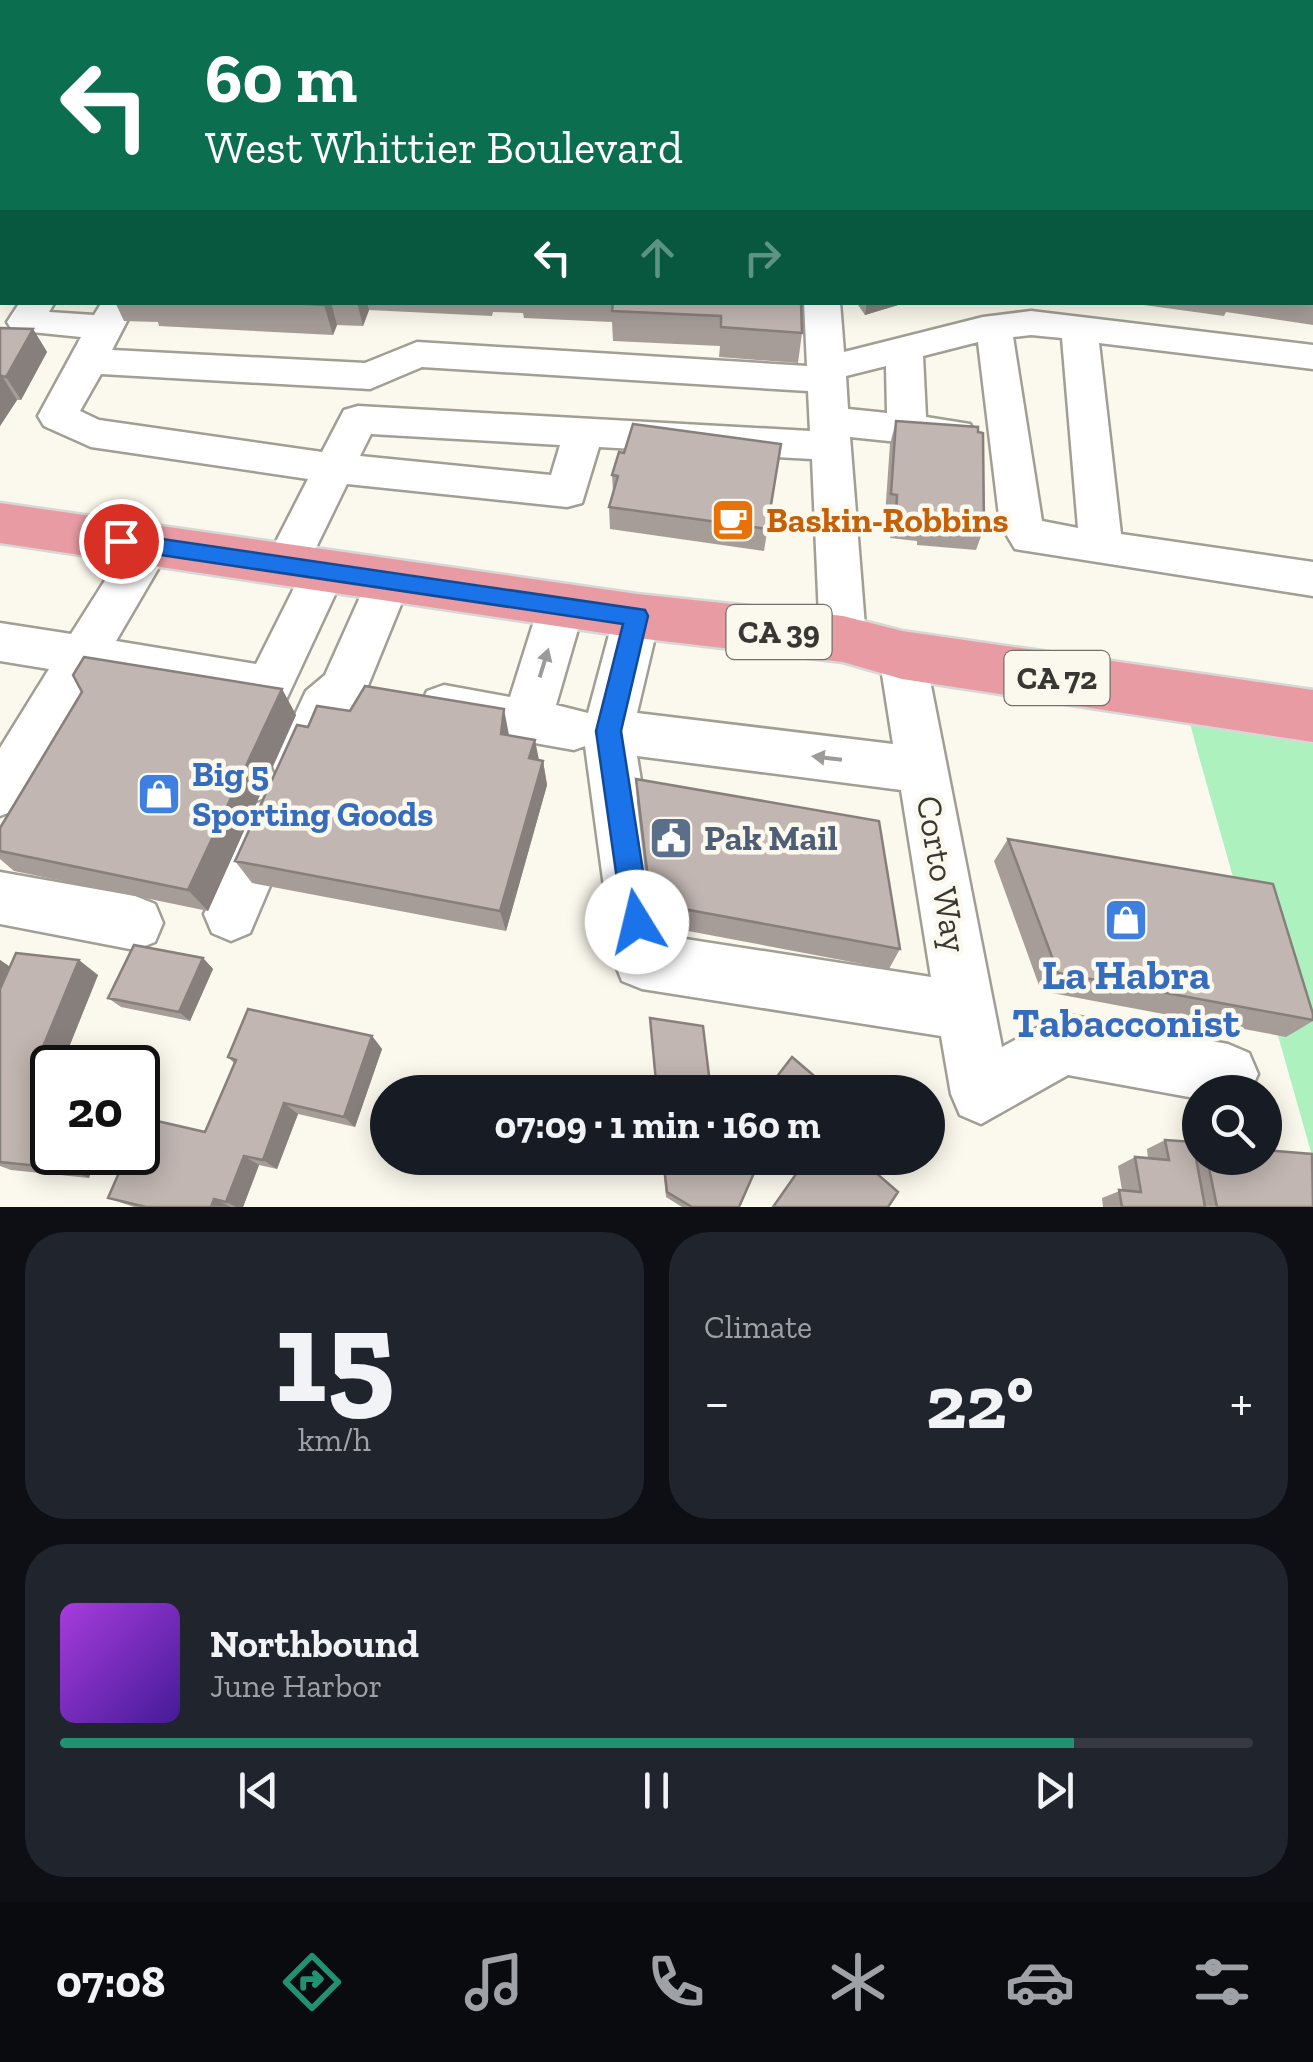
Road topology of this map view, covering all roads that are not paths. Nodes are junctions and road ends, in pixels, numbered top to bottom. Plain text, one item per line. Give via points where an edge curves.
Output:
1 (36, 305) edge
2 (822, 305) edge
3 (994, 328) junction
4 (1079, 329) junction
5 (104, 330) edge
6 (904, 349) junction
7 (1313, 357) edge
8 (370, 376) junction
9 (830, 404) junction
10 (358, 420) junction
11 (906, 429) junction
12 (583, 432) junction
13 (1008, 440) junction
14 (333, 468) junction
15 (0, 524) edge
16 (136, 543) junction
17 (1102, 548) junction
18 (287, 565) junction
19 (1313, 579) edge
20 (389, 580) junction
21 (562, 605) junction
22 (637, 616) junction
23 (844, 638) junction
24 (0, 642) edge
25 (84, 654) junction
26 (902, 655) junction
27 (374, 694) junction
28 (1313, 716) edge
29 (527, 720) junction
30 (591, 730) junction
31 (923, 770) junction
32 (0, 792) edge
33 (0, 898) edge
34 (231, 914) dead end
35 (135, 923) dead end
36 (966, 1011) junction
37 (1228, 1074) dead end

1 - 5 street via 25,322
2 - 9 street
3 - 4 street via 1031,323
3 - 6 street
3 - 13 street
4 - 7 street
4 - 17 street
5 - 8 street
5 - 14 street via 58,416 90,432
6 - 9 street
6 - 11 street
8 - 9 street via 417,354
8 - 10 street
9 - 11 street
9 - 12 street
9 - 23 street
10 - 12 street
10 - 14 street
11 - 13 street
12 - 14 street via 567,492
13 - 17 street via 1016,509 1030,537
14 - 18 street
15 - 16 main road
16 - 18 main road
16 - 25 street
17 - 19 street
18 - 20 main road, CA 39
18 - 25 street via 269,686
20 - 21 main road, CA 39
20 - 27 street
21 - 22 main road, CA 39
29 -> 21 street
22 - 23 main road, CA 39
22 - 30 street
23 - 26 main road, CA 39
24 - 25 street
25 - 32 street
26 - 28 main road, CA 72
26 - 31 street, Corto Way
27 - 29 street
27 - 34 street via 322,706
29 - 30 street
31 -> 30 street
30 - 36 street via 642,960
31 - 36 street, Corto Way
33 - 35 street
36 - 37 street, Corto Way via 981,1094 1063,1044

